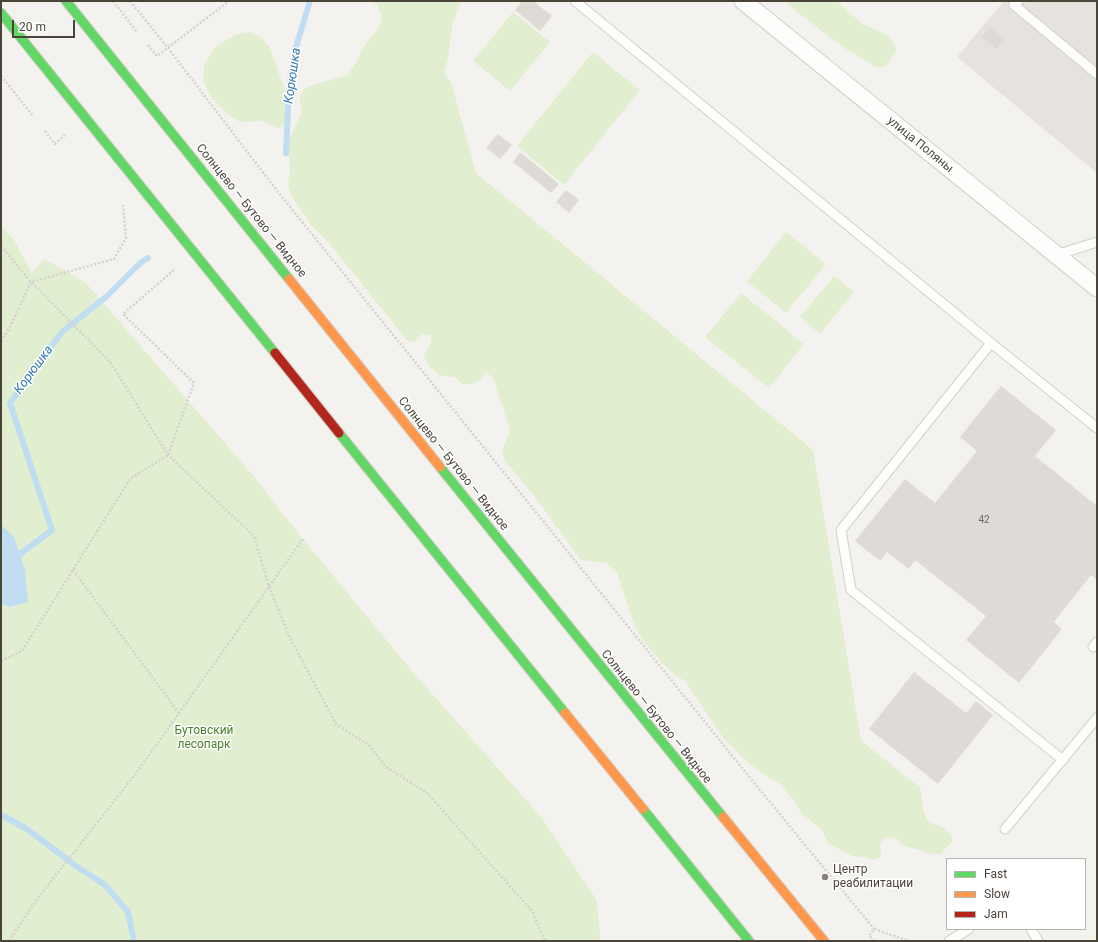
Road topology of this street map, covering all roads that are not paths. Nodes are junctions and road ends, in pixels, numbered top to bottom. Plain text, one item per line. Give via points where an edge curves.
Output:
1 (66, 1) edge
2 (575, 1) edge
3 (743, 1) edge
4 (1018, 1) edge
5 (1, 13) edge
6 (1097, 74) edge
7 (1097, 242) edge
8 (1056, 255) junction
9 (1097, 288) edge
10 (991, 343) junction
11 (1097, 428) edge
12 (1097, 718) edge
13 (1063, 760) junction
14 (1005, 829) dead end
15 (967, 930) edge
16 (1032, 930) edge
17 (749, 941) edge
18 (824, 941) edge
19 (949, 941) edge
20 (1038, 941) edge

1 - 18 main road, Солнцево — Бутово — Видное via 619,690
2 - 10 lane
3 - 8 street, улица Поляны
4 - 6 lane via 1014,5
5 - 17 main road
7 - 8 lane
8 - 9 street, улица Поляны
10 - 11 lane
10 - 13 lane via 841,530 851,590
12 - 13 lane
13 - 14 lane
15 - 19 lane
16 - 20 lane

